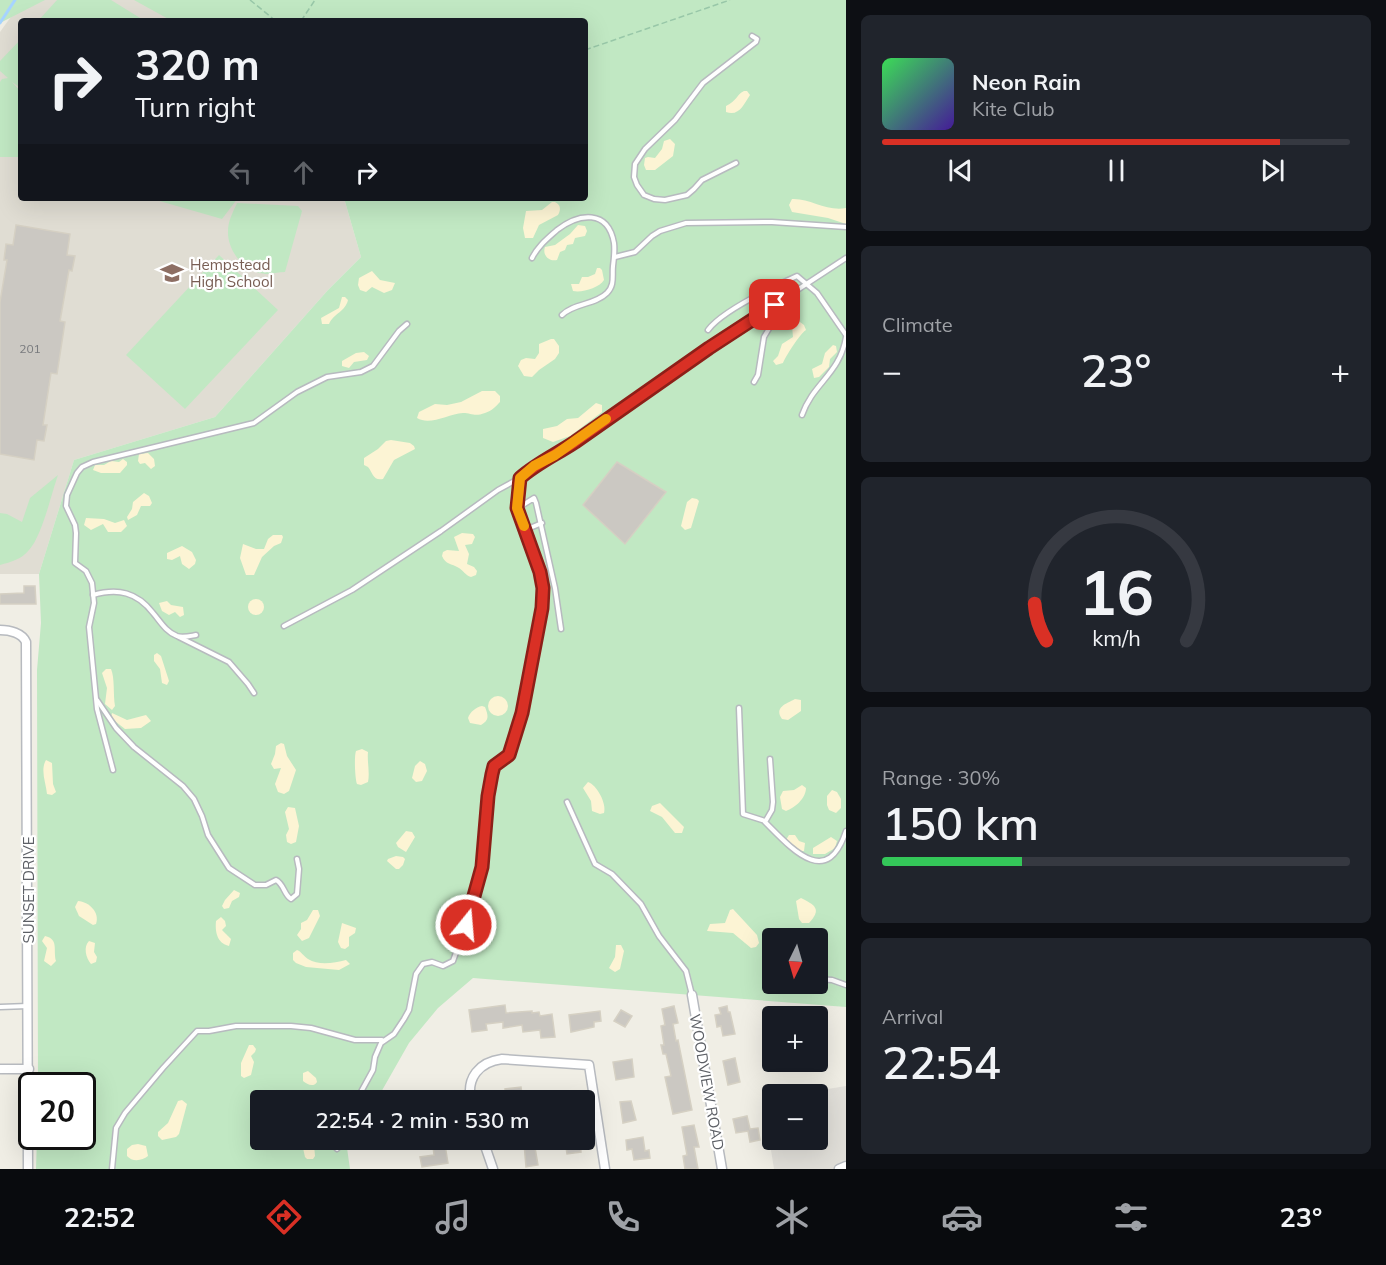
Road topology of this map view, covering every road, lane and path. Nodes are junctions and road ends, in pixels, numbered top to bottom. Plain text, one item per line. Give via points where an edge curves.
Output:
1 (250, 0) edge
2 (315, 0) edge
3 (730, 0) edge
4 (272, 18) edge
5 (303, 18) edge
6 (752, 36) dead end
7 (588, 49) edge
8 (736, 163) dead end
9 (846, 227) edge
10 (615, 257) junction
11 (532, 258) dead end
12 (846, 258) edge
13 (807, 284) junction
14 (787, 298) junction
15 (562, 315) dead end
16 (406, 324) dead end
17 (708, 330) dead end
18 (846, 336) edge
19 (754, 382) dead end
20 (802, 415) dead end
21 (520, 478) junction
22 (517, 508) junction
23 (542, 523) junction
24 (525, 530) junction
25 (93, 595) junction
26 (284, 626) dead end
27 (561, 629) dead end
28 (0, 630) edge
29 (196, 635) dead end
30 (179, 637) junction
31 (254, 693) dead end
32 (96, 699) junction
33 (740, 708) dead end
34 (770, 759) dead end
35 (113, 770) dead end
36 (567, 802) dead end
37 (765, 821) junction
38 (846, 831) edge
39 (297, 859) dead end
40 (828, 980) edge
41 (846, 985) edge
42 (692, 995) joint
43 (29, 1006) junction
44 (0, 1007) edge
45 (383, 1040) junction
46 (28, 1069) junction
47 (0, 1070) edge
48 (362, 1090) edge
49 (470, 1090) edge
50 (594, 1090) edge
51 (595, 1100) edge
52 (486, 1150) edge
53 (846, 1166) edge
54 (28, 1169) edge
55 (112, 1169) edge
56 (493, 1169) edge
57 (605, 1169) edge
58 (722, 1169) edge
59 (839, 1169) edge

1 - 4 path
2 - 5 path
3 - 7 path
6 - 8 lane via 756,42 703,83 675,120 645,149 635,164 634,177 644,195 665,200 687,195 702,180
9 - 10 lane via 772,222 676,224 660,231 635,252
10 - 11 lane via 614,242 605,225 586,216 561,227
10 - 15 lane via 614,278 607,293
12 - 13 lane
13 - 14 lane
13 - 17 lane via 797,276 790,279 732,310
13 - 18 lane
14 - 19 lane via 764,337
14 - 21 lane
16 - 25 lane via 373,366 361,372 327,377 297,392 254,423 82,467 71,482 66,506 75,525 75,563 86,571
18 - 20 lane via 836,365 810,396
21 - 22 lane
21 - 26 lane via 498,489 352,590
22 - 23 lane via 534,498
22 - 24 lane
23 - 24 lane
23 - 27 lane
24 - 45 lane via 540,572 542,608 522,713 509,755 494,766 492,774 478,885 453,961 443,966 423,964 416,974 409,1010 394,1034
25 - 30 lane via 107,591 133,596
25 - 32 lane via 89,627
28 - 43 street, SUNSET DRIVE via 16,633 26,642
29 - 30 lane
30 - 31 lane via 229,662
32 - 35 lane via 100,729
32 - 39 lane via 134,747 194,799 208,835 229,868 255,885 279,881 291,899 297,894
33 - 37 lane via 743,814
34 - 37 lane via 773,802
36 - 42 lane via 595,864 612,874 641,904 686,971
37 - 38 lane via 792,849 820,862 837,851
40 - 41 lane
42 - 58 street, WOODVIEW ROAD
43 - 44 lane
43 - 46 street, SUNSET DRIVE
45 - 48 lane
45 - 55 lane via 355,1040 291,1026 197,1031 125,1113 116,1128
46 - 47 street
46 - 54 street, SUNSET DRIVE
49 - 50 street via 472,1077 482,1066 502,1059 590,1065
51 - 57 street
52 - 56 street
53 - 59 street

